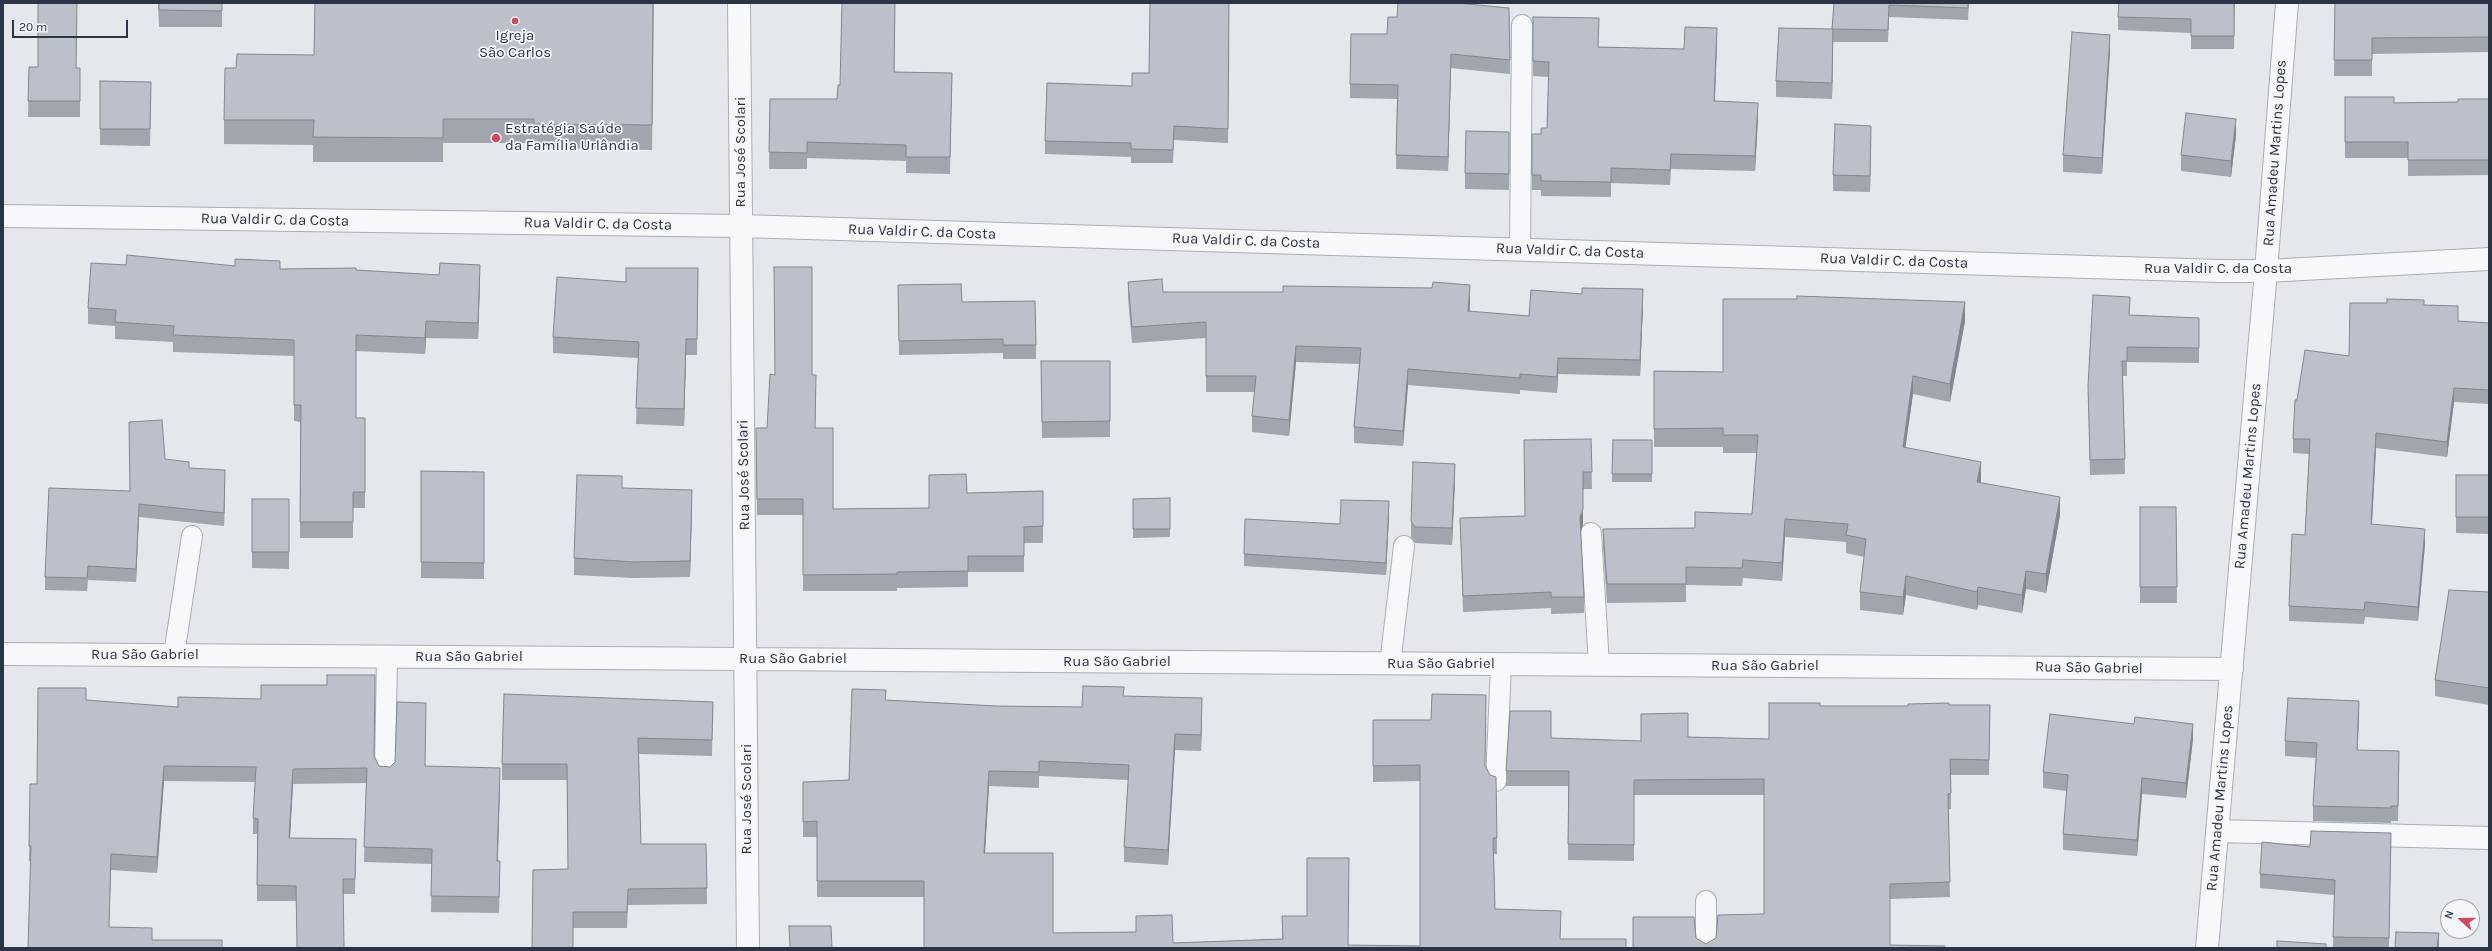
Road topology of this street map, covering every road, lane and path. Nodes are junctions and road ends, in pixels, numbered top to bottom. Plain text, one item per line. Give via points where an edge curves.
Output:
1 (739, 3) edge
2 (2287, 3) edge
3 (1522, 25) dead end
4 (3, 216) edge
5 (741, 226) junction
6 (1520, 249) junction
7 (2489, 259) edge
8 (2266, 271) junction
9 (1591, 533) dead end
10 (192, 536) dead end
11 (1404, 546) dead end
12 (3, 654) edge
13 (174, 655) junction
14 (387, 656) junction
15 (745, 659) junction
16 (1390, 664) junction
17 (1501, 664) junction
18 (1599, 665) junction
19 (2232, 669) junction
20 (385, 772) edge
21 (1496, 781) edge
22 (2218, 830) junction
23 (2489, 838) edge
24 (1706, 901) dead end
25 (748, 948) edge
26 (1706, 948) edge
27 (2207, 948) edge

1 - 5 street, Rua José Scolari
2 - 8 street, Rua Amadeu Martins Lopes
3 - 6 lane
4 - 5 street, Rua Valdir C. da Costa
5 - 6 street, Rua Valdir C. da Costa
5 - 15 street, Rua José Scolari
6 - 8 street, Rua Valdir C. da Costa
7 - 8 street, Rua Valdir C. da Costa
8 - 19 street, Rua Amadeu Martins Lopes
9 - 18 lane
10 - 13 lane
11 - 16 lane
12 - 13 street, Rua São Gabriel
13 - 14 street, Rua São Gabriel
14 - 15 street, Rua São Gabriel
14 - 20 lane
15 - 16 street, Rua São Gabriel
15 - 25 street, Rua José Scolari
16 - 17 street, Rua São Gabriel
17 - 18 street, Rua São Gabriel
17 - 21 lane
18 - 19 street, Rua São Gabriel
19 - 22 street, Rua Amadeu Martins Lopes
22 - 23 street
22 - 27 street, Rua Amadeu Martins Lopes
24 - 26 lane

